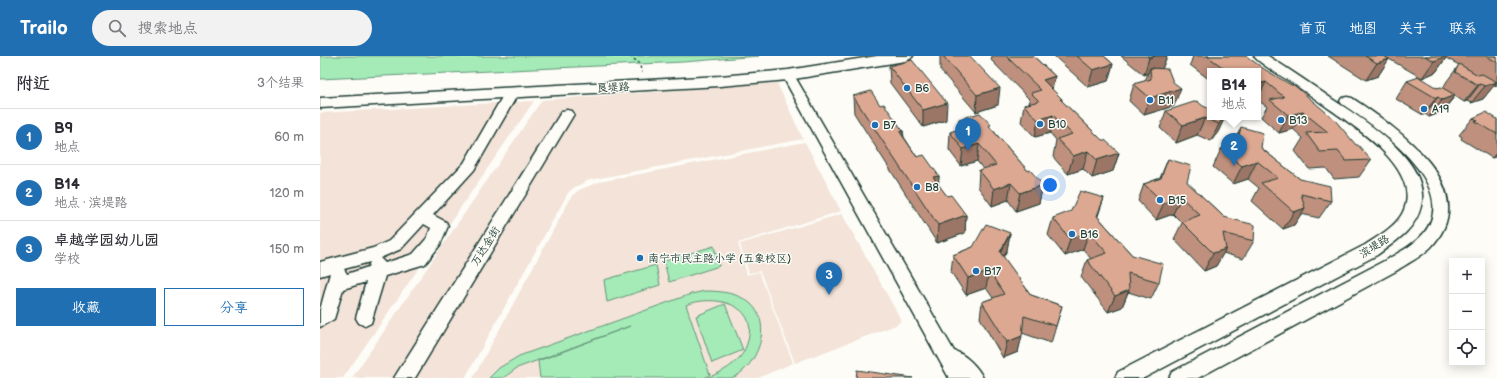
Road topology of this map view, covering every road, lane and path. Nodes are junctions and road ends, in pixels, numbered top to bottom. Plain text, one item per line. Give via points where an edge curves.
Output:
1 (630, 56) edge
2 (842, 56) edge
3 (905, 56) edge
4 (1260, 56) edge
5 (1279, 56) edge
6 (642, 73) junction
7 (788, 75) junction
8 (320, 91) edge
9 (512, 92) junction
10 (320, 104) edge
11 (567, 114) dead end
12 (430, 220) dead end
13 (377, 253) junction
14 (341, 263) junction
15 (320, 269) edge
16 (377, 272) junction
17 (336, 284) junction
18 (365, 318) dead end
19 (320, 319) edge
20 (942, 347) junction
21 (404, 378) edge
22 (951, 378) edge
23 (959, 378) edge
24 (973, 378) edge
25 (1125, 378) edge
26 (1180, 378) edge

1 - 6 path via 637,59
2 - 6 main road, 良堤路 via 783,65
3 - 7 main road, 良堤路
4 - 25 street, 滨堤路 via 1354,118 1391,150 1410,179 1414,193 1413,207 1397,232 1371,250
5 - 26 street via 1383,125 1409,148 1426,166 1440,201 1440,217 1431,235 1413,252
6 - 8 main road, 良堤路
7 - 9 main road, 良堤路
7 - 20 street
9 - 10 main road, 良堤路
9 - 13 street via 469,166 395,245
11 - 21 street, 万达金街
12 - 16 street via 440,226 434,241 419,259
13 - 14 street
13 - 16 street
14 - 15 street
14 - 17 street
16 - 17 street
16 - 18 street
17 - 19 street via 328,314
20 - 22 street
20 - 23 street
20 - 24 street

